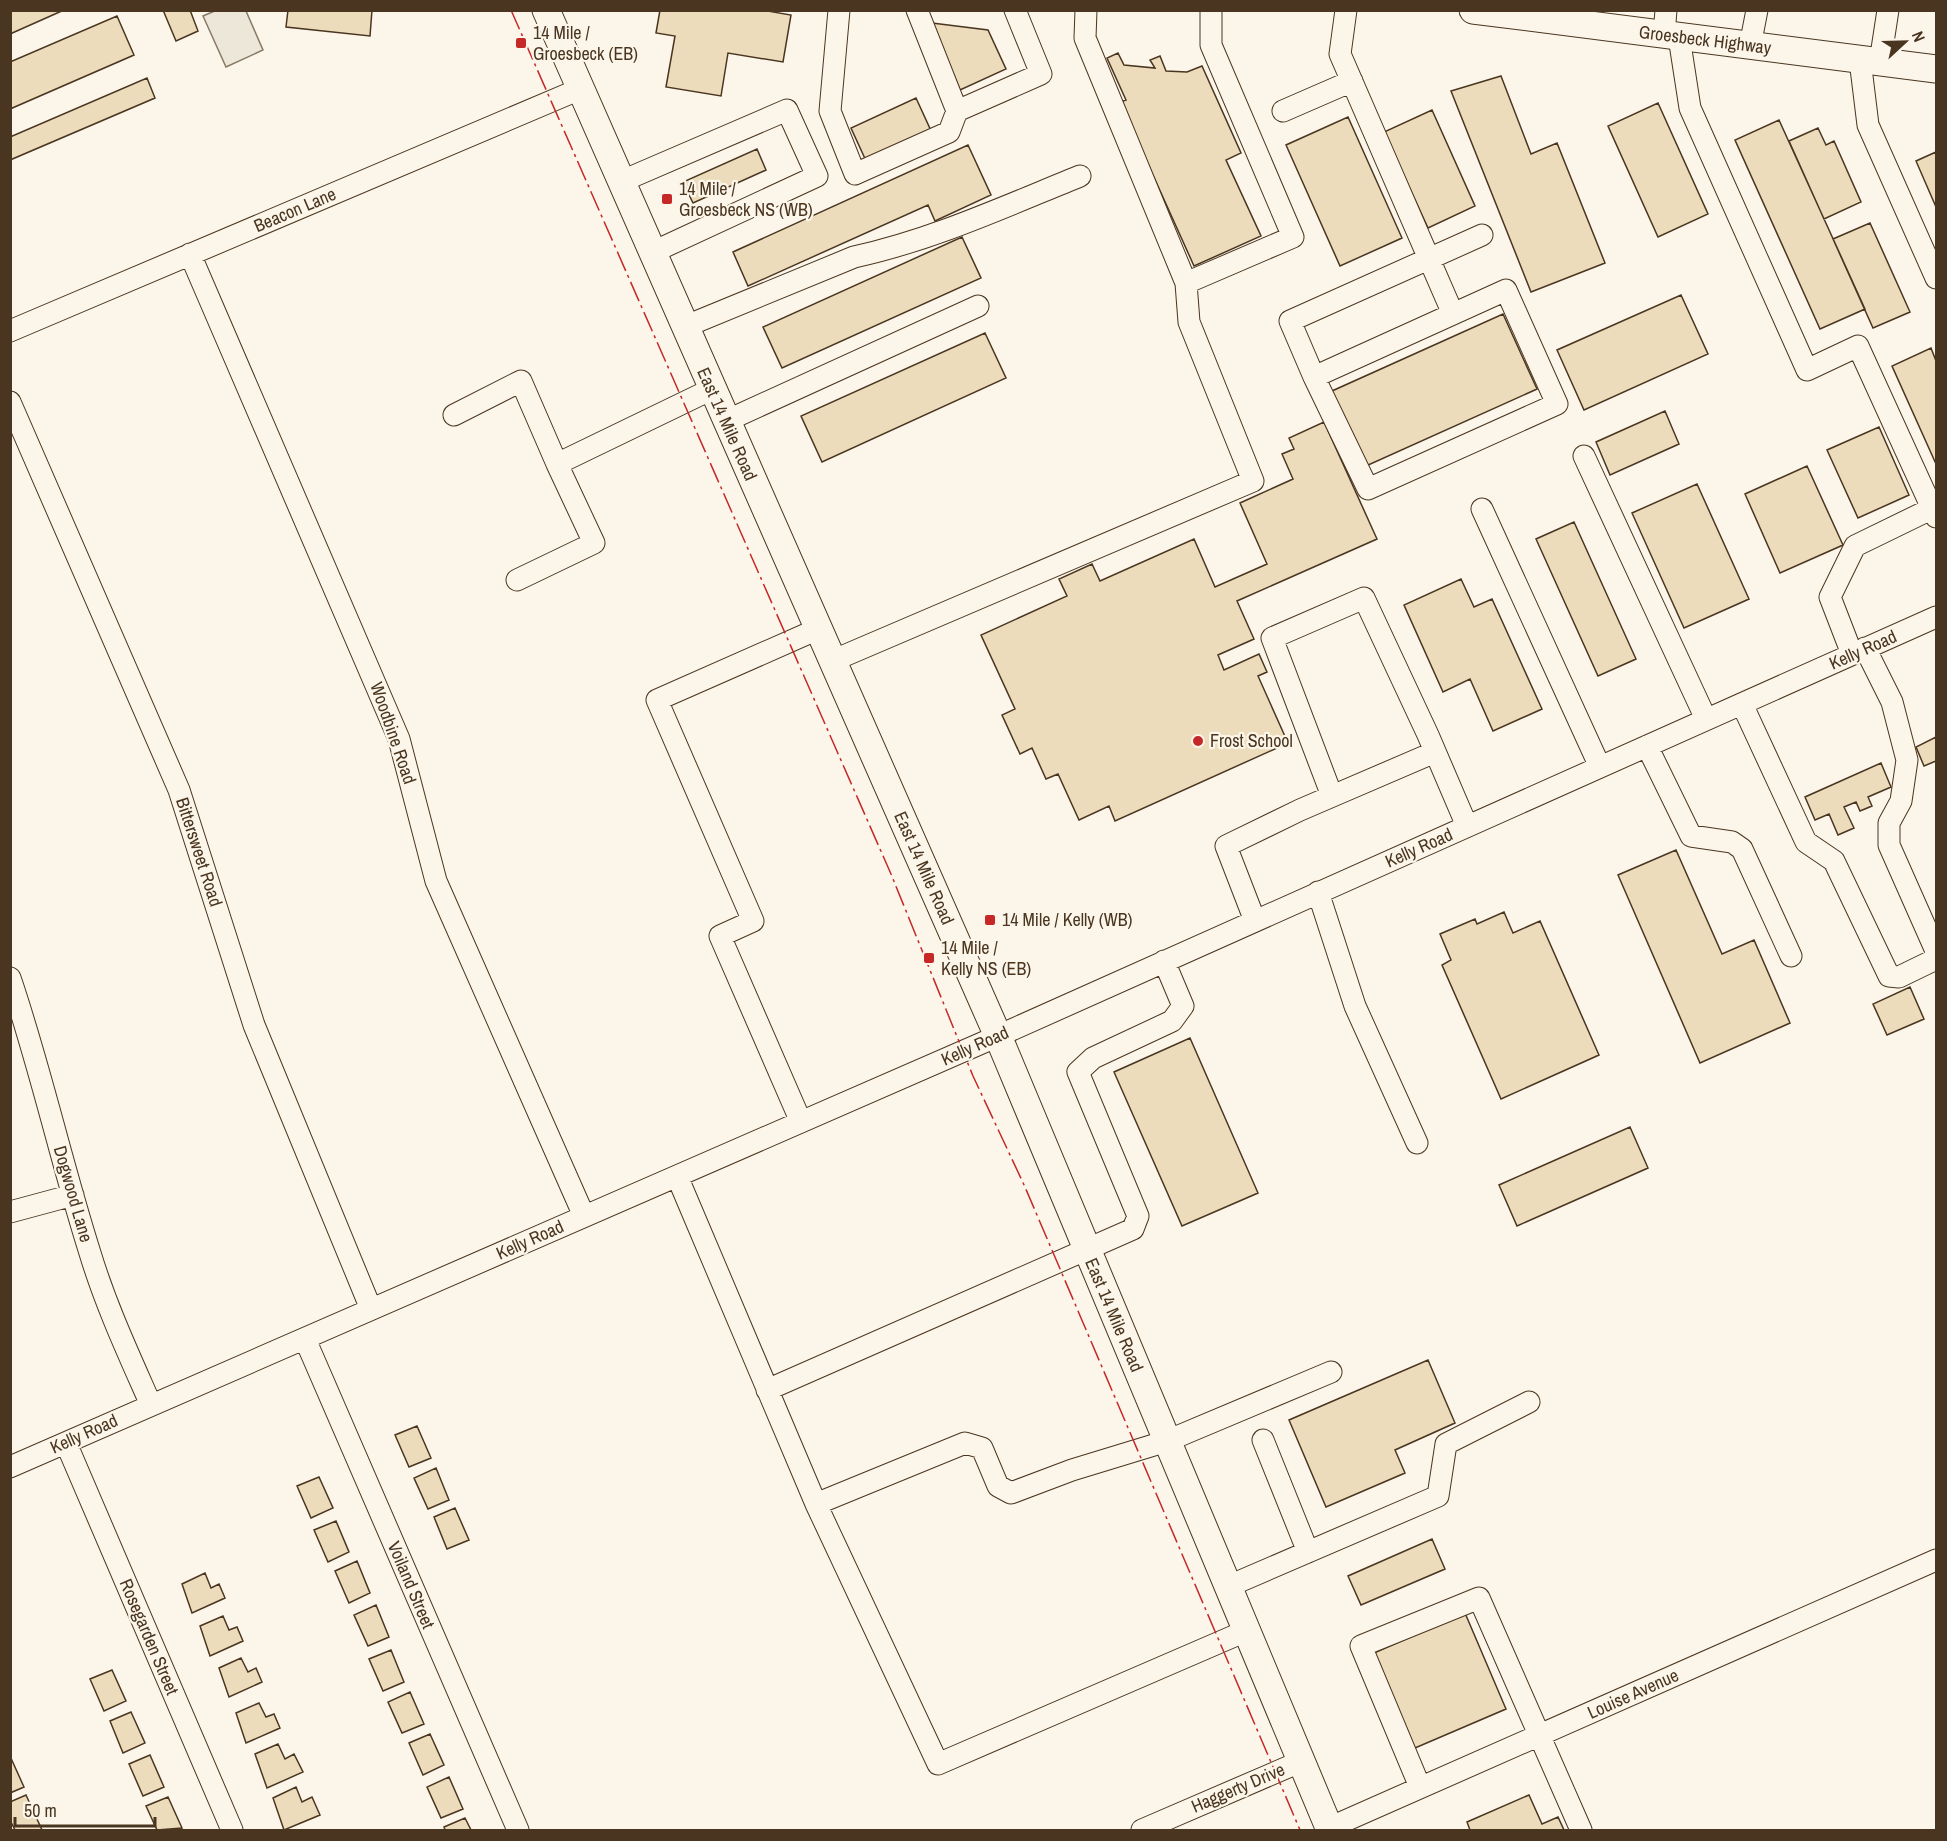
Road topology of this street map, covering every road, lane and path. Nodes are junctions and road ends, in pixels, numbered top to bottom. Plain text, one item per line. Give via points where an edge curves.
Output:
1 (546, 10) edge
2 (839, 10) edge
3 (917, 10) edge
4 (1015, 10) edge
5 (1086, 10) edge
6 (1211, 10) edge
7 (1346, 10) edge
8 (1757, 10) edge
9 (1888, 10) edge
10 (1474, 11) edge
11 (1670, 27) edge
12 (1750, 46) junction
13 (1870, 61) junction
14 (1936, 69) edge
15 (1352, 81) junction
16 (580, 89) junction
17 (957, 111) junction
18 (1283, 111) dead end
19 (1080, 176) dead end
20 (620, 182) junction
21 (1482, 235) dead end
22 (651, 253) junction
23 (190, 254) junction
24 (1429, 258) junction
25 (1936, 278) edge
26 (1186, 283) junction
27 (978, 306) dead end
28 (1453, 314) junction
29 (684, 327) junction
30 (10, 331) edge
31 (1314, 377) junction
32 (712, 389) junction
33 (10, 402) edge
34 (454, 415) dead end
35 (726, 421) junction
36 (1584, 456) dead end
37 (557, 464) junction
38 (1482, 509) dead end
39 (1934, 513) edge
40 (517, 580) dead end
41 (1936, 617) edge
42 (818, 629) junction
43 (1859, 651) junction
44 (832, 661) junction
45 (1742, 704) junction
46 (1706, 719) junction
47 (1647, 746) junction
48 (1435, 752) junction
49 (1600, 767) junction
50 (1332, 796) junction
51 (1467, 826) junction
52 (1318, 892) junction
53 (1255, 921) junction
54 (1791, 956) dead end
55 (1164, 962) junction
56 (10, 978) edge
57 (998, 1036) junction
58 (801, 1122) junction
59 (1417, 1143) dead end
60 (677, 1176) junction
61 (73, 1195) junction
62 (10, 1212) edge
63 (584, 1216) junction
64 (1086, 1250) junction
65 (371, 1309) junction
66 (305, 1339) junction
67 (1331, 1372) dead end
68 (767, 1390) junction
69 (1529, 1402) dead end
70 (151, 1405) junction
71 (1263, 1440) dead end
72 (1167, 1441) junction
73 (66, 1443) junction
74 (10, 1467) edge
75 (816, 1504) junction
76 (1308, 1552) junction
77 (1936, 1560) edge
78 (1229, 1586) junction
79 (1248, 1630) junction
80 (1539, 1735) junction
81 (1302, 1761) junction
82 (1420, 1787) junction
83 (1330, 1829) edge
84 (232, 1830) edge
85 (518, 1830) edge
86 (1142, 1830) edge
87 (1581, 1830) edge

1 - 16 main road, East 14 Mile Road
2 - 17 street via 830,111 855,174 949,132
3 - 17 street
4 - 17 street via 1041,74
5 - 26 street via 1085,38 1089,49
6 - 26 street via 1211,45 1293,237
7 - 15 street via 1340,54
8 - 12 street
9 - 13 street
10 - 11 main road, Groesbeck Highway
11 - 12 main road, Groesbeck Highway
11 - 39 street via 1690,108 1808,370 1858,346
12 - 13 main road, Groesbeck Highway
13 - 14 main road, Groesbeck Highway
13 - 25 street via 1868,125
15 - 18 street
15 - 24 street
16 - 20 main road, East 14 Mile Road
16 - 23 street, Beacon Lane
19 - 29 street via 966,222 854,257
20 - 22 main road, East 14 Mile Road
20 - 22 street via 787,110 817,176
21 - 24 street
22 - 29 main road, East 14 Mile Road
23 - 30 street, Beacon Lane
23 - 63 street, Woodbine Road via 399,739 436,881
24 - 28 street
24 - 31 street via 1290,321
26 - 44 street via 1189,322 1253,481
27 - 35 street
28 - 31 street
28 - 31 street via 1506,290 1557,404 1368,489
29 - 32 main road, East 14 Mile Road
32 - 35 main road, East 14 Mile Road
32 - 37 street
33 - 65 street, Bittersweet Road via 179,790 254,1025
34 - 37 street via 521,381
35 - 42 main road, East 14 Mile Road
36 - 46 street
37 - 40 street via 594,543
38 - 49 street
39 - 43 street via 1855,546 1830,597
41 - 43 street, Kelly Road
42 - 44 main road, East 14 Mile Road
42 - 58 street via 657,700 753,921 720,936
43 - 45 street, Kelly Road
43 - 45 street via 1892,702 1907,760 1901,801 1889,823 1889,845 1936,951 1935,960 1899,977 1889,976 1834,861 1806,842
44 - 57 main road, East 14 Mile Road
45 - 46 street, Kelly Road
46 - 47 street, Kelly Road
47 - 49 street, Kelly Road
47 - 54 street via 1691,836 1732,842 1742,849
48 - 50 street
48 - 50 street via 1364,598 1354,602 1272,638
48 - 51 street
49 - 51 street, Kelly Road
50 - 53 street via 1226,846
51 - 52 street, Kelly Road
52 - 53 street, Kelly Road
52 - 59 street via 1355,1006
53 - 55 street, Kelly Road
55 - 57 street, Kelly Road
55 - 64 street via 1183,1006 1172,1021 1093,1058 1078,1072 1138,1216 1134,1229
56 - 61 street, Dogwood Lane via 33,1044
57 - 58 street, Kelly Road
57 - 64 main road, East 14 Mile Road
58 - 60 street, Kelly Road
60 - 63 street, Kelly Road
60 - 68 street
61 - 62 street
61 - 70 street, Dogwood Lane via 108,1306
63 - 65 street, Kelly Road
64 - 68 street
64 - 72 main road, East 14 Mile Road
65 - 66 street, Kelly Road
66 - 70 street, Kelly Road
66 - 85 street, Voiland Street
67 - 72 street
68 - 75 street
69 - 76 street via 1446,1444 1438,1496
70 - 73 street, Kelly Road
71 - 76 street
72 - 75 street via 1011,1493 998,1486 982,1448 958,1444
72 - 78 main road, East 14 Mile Road
73 - 74 street, Kelly Road
73 - 84 street, Rosegarden Street
75 - 79 street via 938,1764
76 - 78 street
77 - 80 street, Louise Avenue
78 - 79 main road, East 14 Mile Road
79 - 81 main road, East 14 Mile Road
80 - 82 street, Louise Avenue
80 - 82 street via 1479,1598 1361,1646
80 - 87 street
81 - 83 main road, East 14 Mile Road
81 - 86 street, Haggerty Drive
82 - 83 street, Louise Avenue

